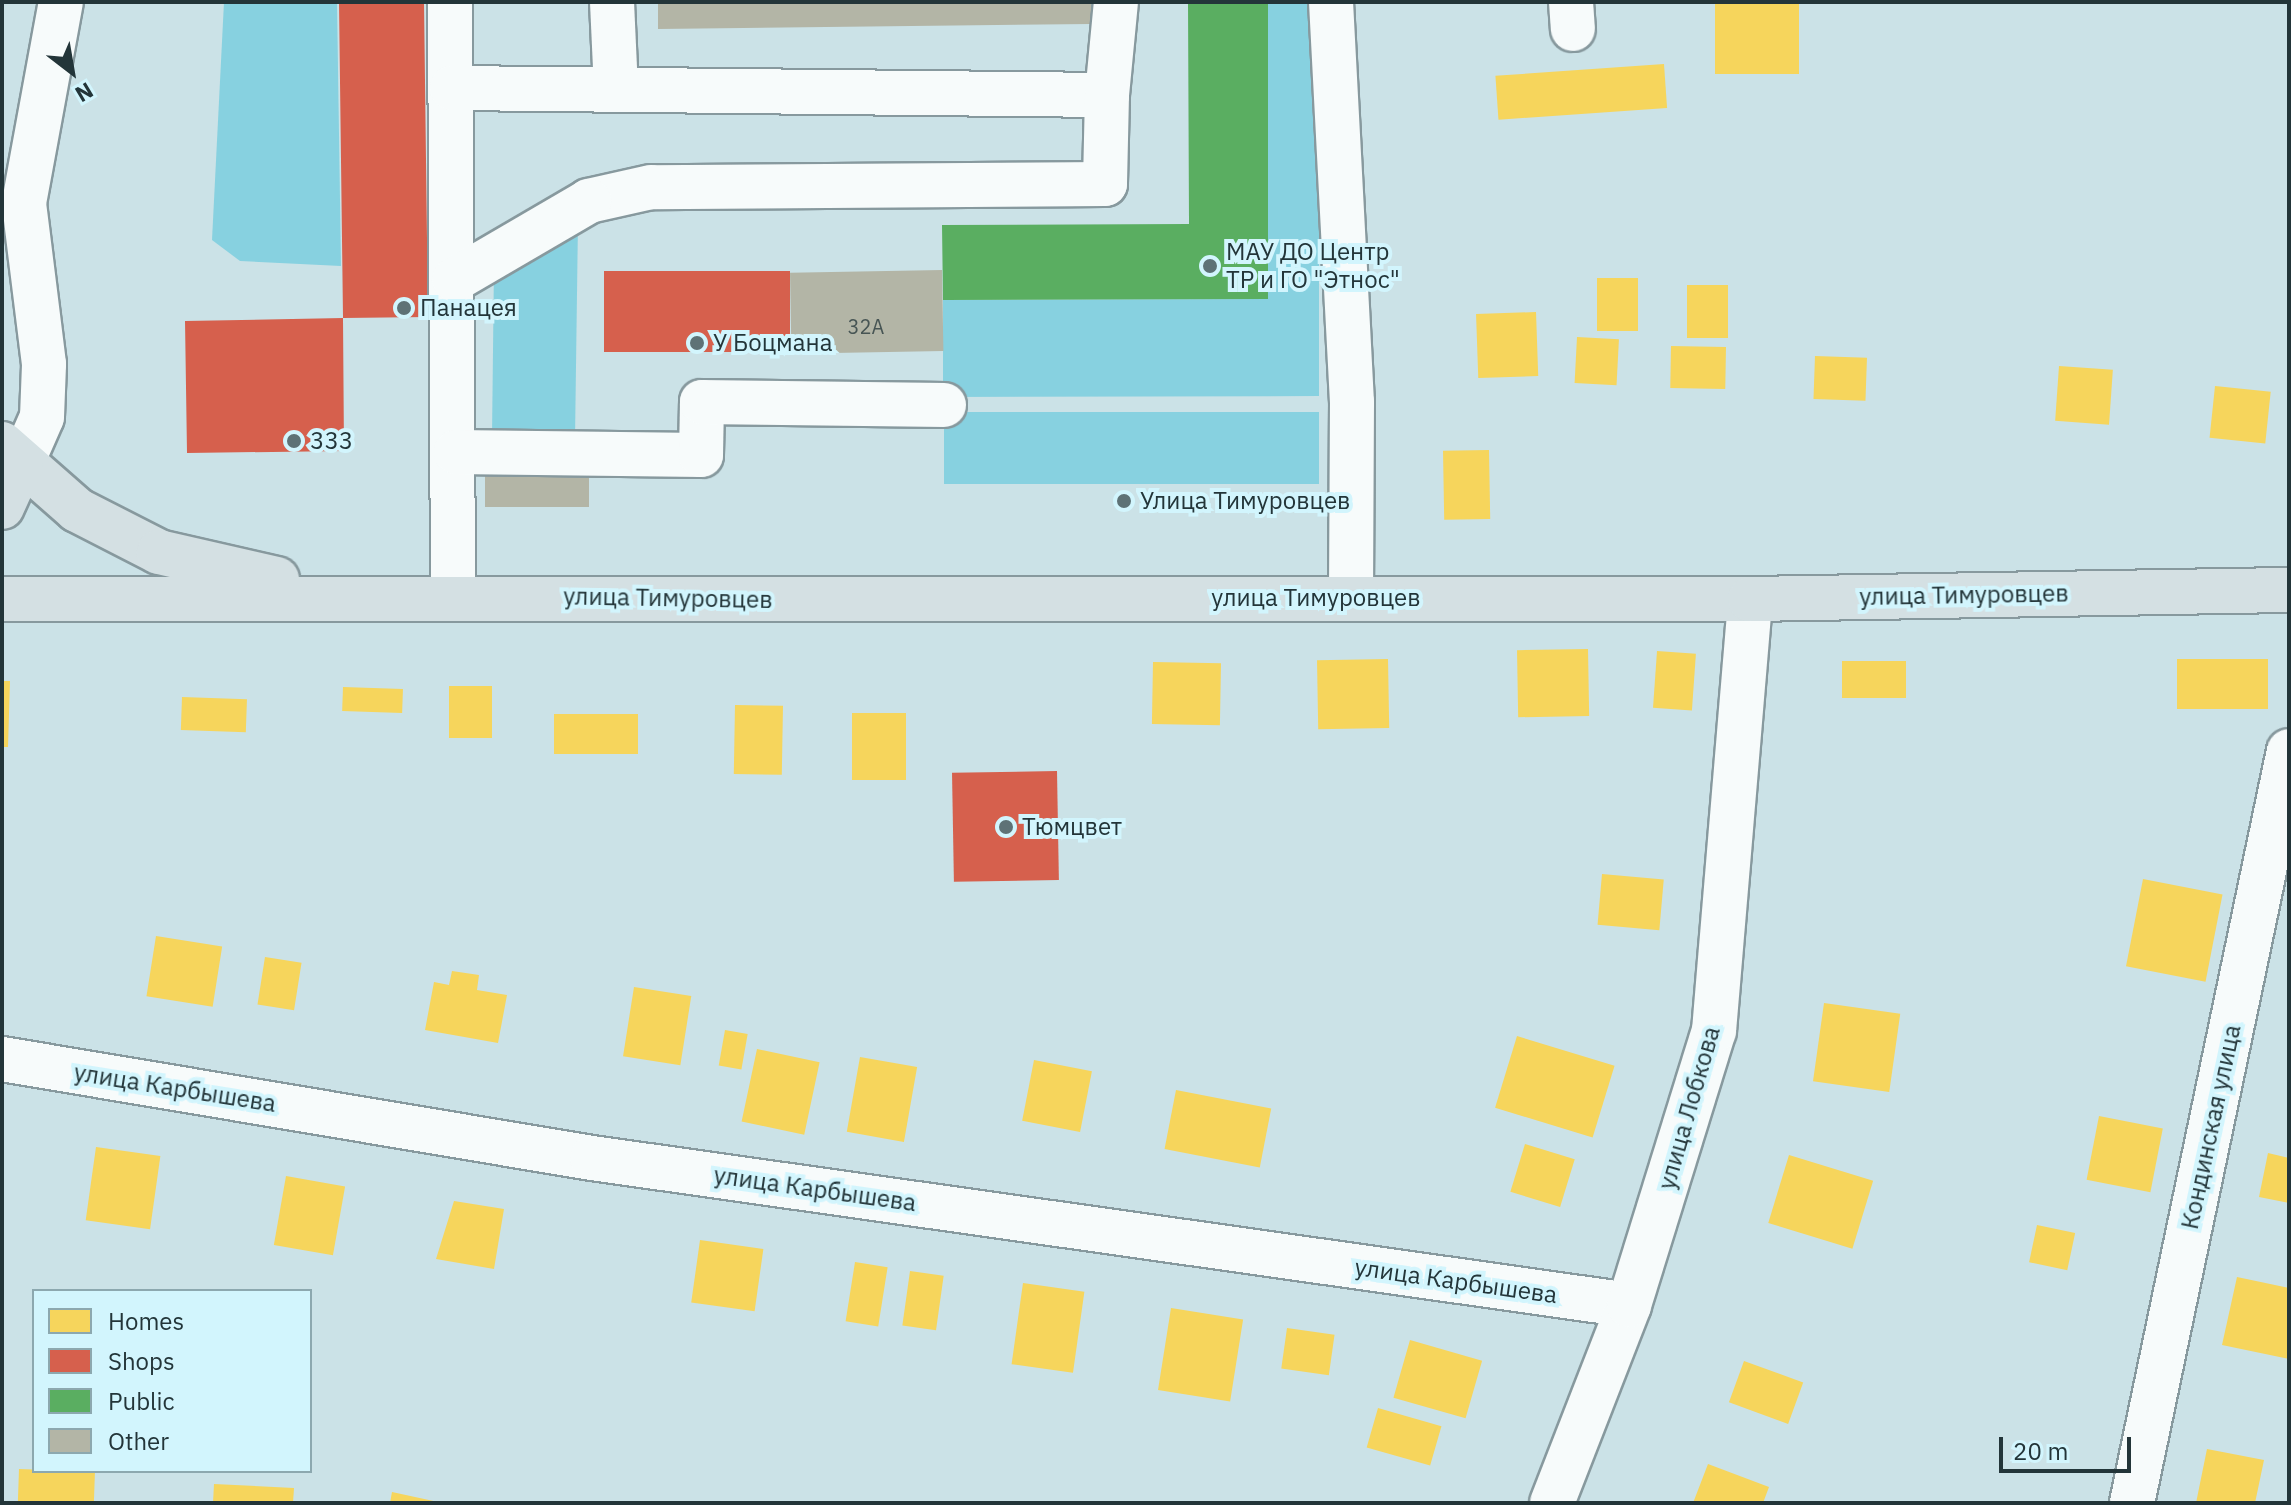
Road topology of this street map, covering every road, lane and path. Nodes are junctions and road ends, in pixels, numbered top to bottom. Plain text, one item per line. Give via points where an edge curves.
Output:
1 (61, 2) edge
2 (450, 2) edge
3 (612, 2) edge
4 (1116, 2) edge
5 (1331, 2) edge
6 (452, 88) junction
7 (616, 89) junction
8 (1107, 95) junction
9 (454, 280) junction
10 (944, 405) dead end
11 (456, 452) junction
12 (12, 454) edge
13 (2, 507) edge
14 (2289, 590) edge
15 (343, 595) junction
16 (453, 596) junction
17 (1351, 598) junction
18 (2, 599) edge
19 (1750, 599) junction
20 (2289, 751) edge
21 (2, 1059) edge
22 (1629, 1305) junction
23 (1552, 1503) edge
24 (2132, 1503) edge

1 - 12 street via 24,203 44,364 42,417
2 - 6 street
3 - 7 street
4 - 8 street
5 - 17 street via 1352,402
6 - 7 street
6 - 9 street
7 - 8 street
8 - 9 street via 1105,184 651,187 575,207
9 - 11 street
10 - 11 street via 702,402 701,455
11 - 16 street
12 - 13 main road
12 - 15 main road, улица Тимуровцев via 77,510 159,552
14 - 19 main road, улица Тимуровцев
15 - 16 main road, улица Тимуровцев
15 - 18 main road, улица Тимуровцев
16 - 17 main road, улица Тимуровцев
17 - 19 main road, улица Тимуровцев
19 - 22 street, улица Лобкова via 1714,1031
20 - 24 street, Кондинская улица
21 - 22 street, улица Карбышева via 592,1158
22 - 23 street, улица Лобкова

